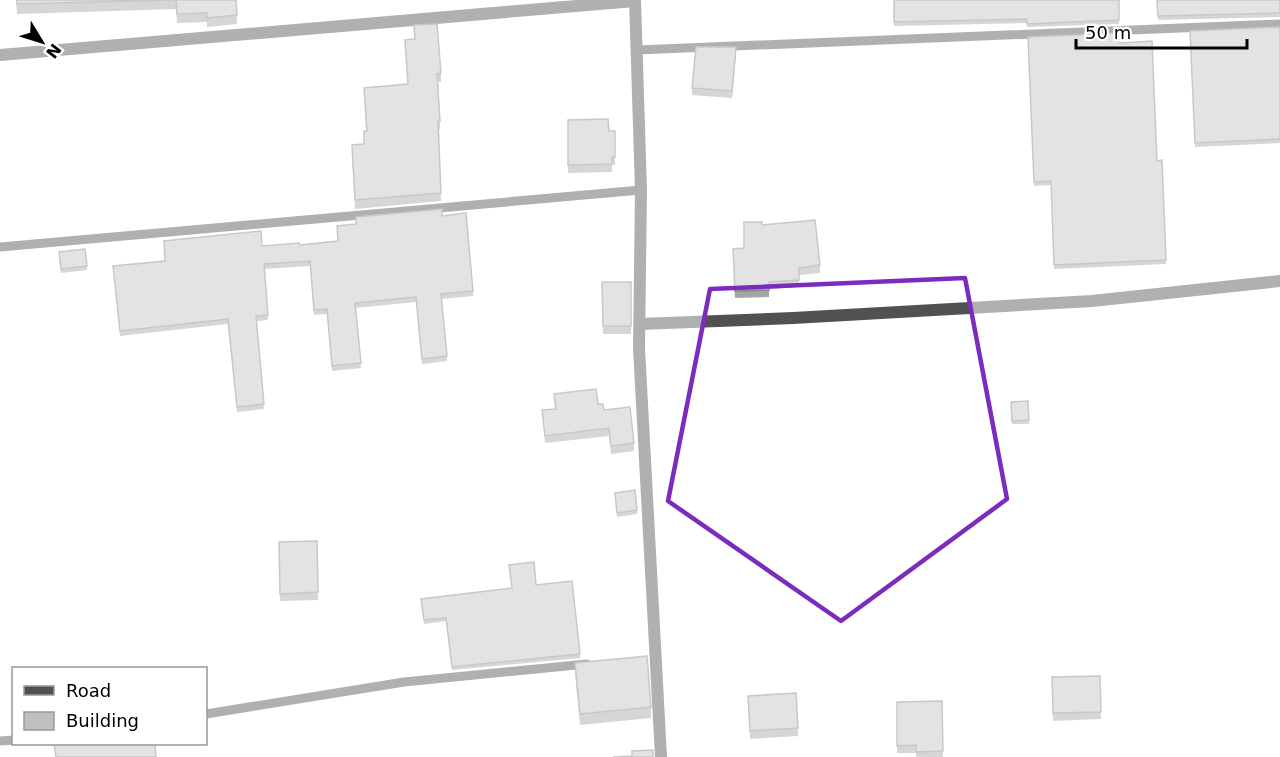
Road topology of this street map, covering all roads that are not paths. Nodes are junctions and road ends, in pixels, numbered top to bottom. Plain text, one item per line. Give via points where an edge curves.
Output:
1 (635, 1) edge
2 (1280, 24) edge
3 (637, 50) junction
4 (0, 55) edge
5 (641, 190) junction
6 (0, 247) edge
7 (1280, 281) edge
8 (640, 324) junction
9 (595, 663) edge
10 (207, 714) edge
11 (661, 757) edge

1 - 3 street
1 - 4 street
2 - 3 lane
3 - 5 street
5 - 6 lane
5 - 8 street
7 - 8 street via 1092,301
8 - 11 street via 649,658
9 - 10 lane via 404,682

